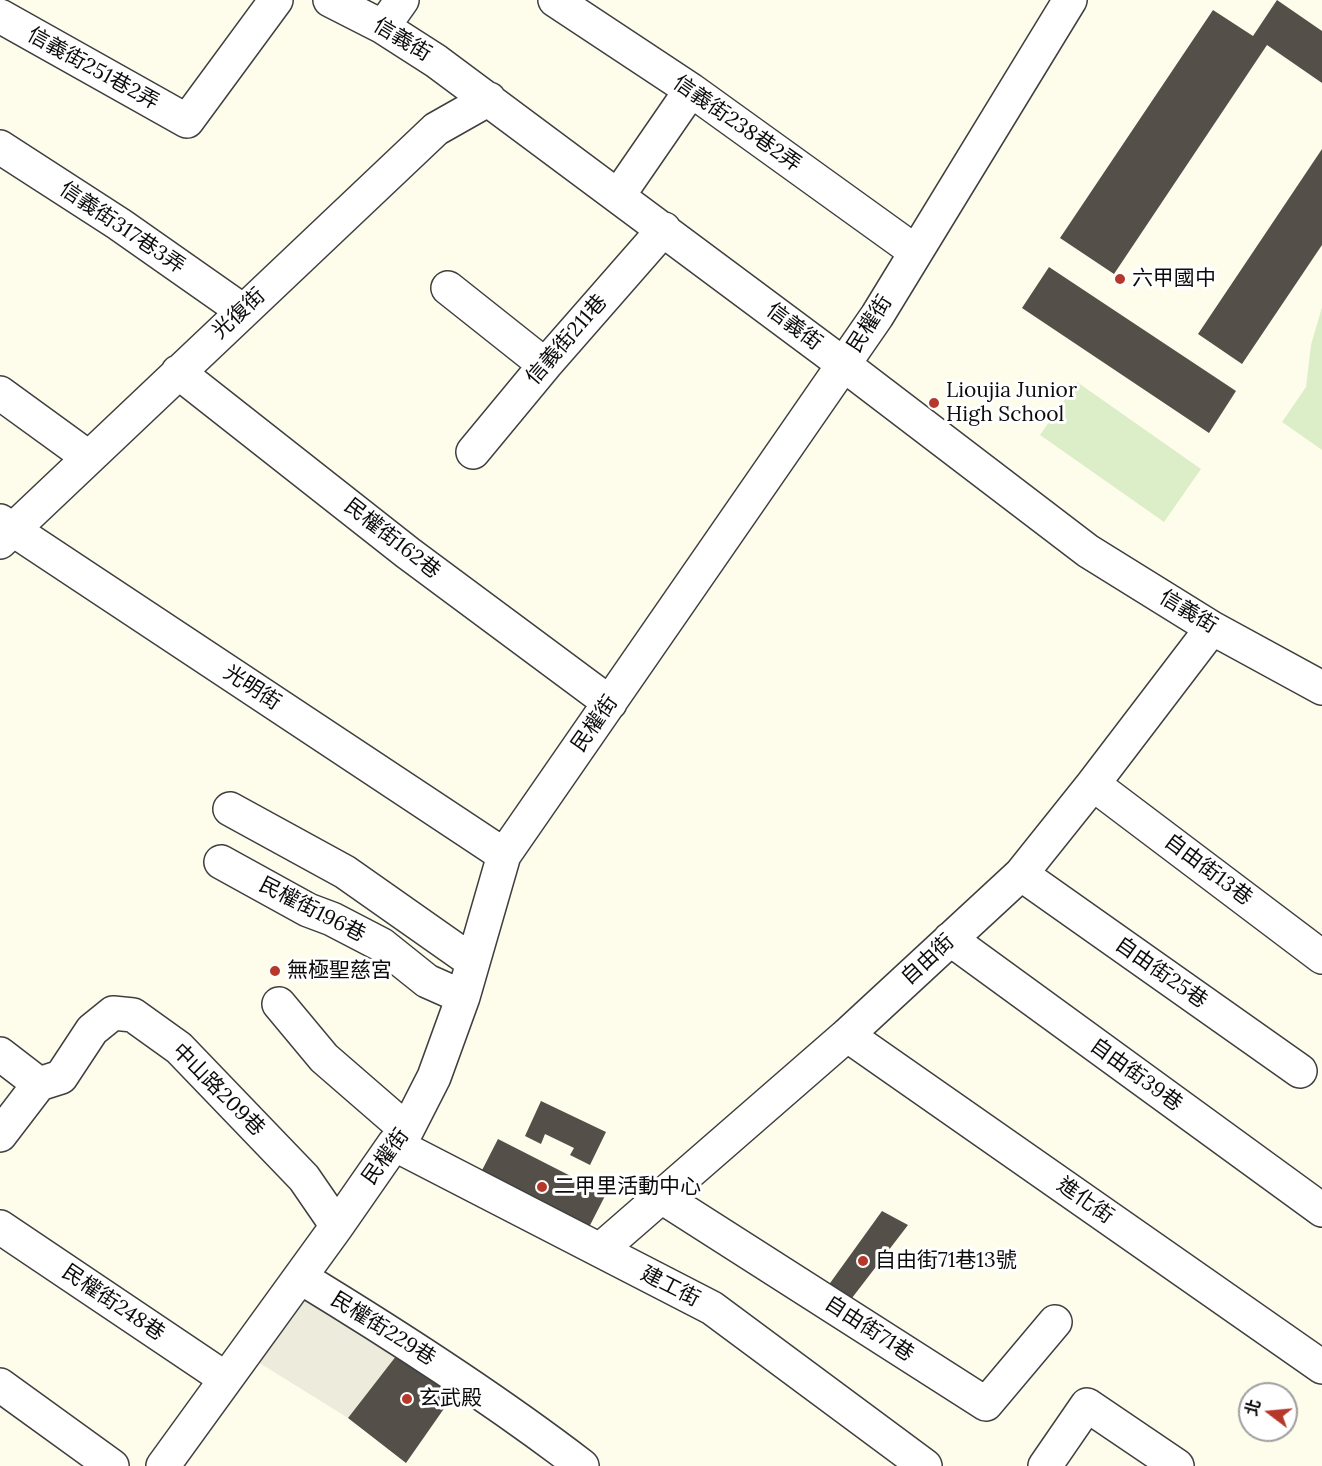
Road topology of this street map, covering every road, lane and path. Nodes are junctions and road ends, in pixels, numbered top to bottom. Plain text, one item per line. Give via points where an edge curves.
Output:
1 (276, 0) edge
2 (330, 0) edge
3 (402, 0) edge
4 (555, 0) edge
5 (1070, 0) edge
6 (0, 16) edge
7 (383, 27) junction
8 (690, 90) junction
9 (489, 99) junction
10 (0, 147) edge
11 (618, 196) junction
12 (663, 229) junction
13 (916, 252) junction
14 (448, 288) dead end
15 (243, 311) junction
16 (843, 364) junction
17 (545, 365) junction
18 (177, 372) junction
19 (0, 393) edge
20 (473, 452) dead end
21 (88, 457) junction
22 (4, 531) edge
23 (1212, 628) junction
24 (1322, 688) edge
25 (610, 703) junction
26 (1094, 784) junction
27 (230, 809) dead end
28 (504, 855) junction
29 (221, 862) dead end
30 (1021, 874) junction
31 (950, 939) junction
32 (1322, 957) edge
33 (473, 962) junction
34 (463, 997) junction
35 (279, 1004) dead end
36 (847, 1035) junction
37 (0, 1054) edge
38 (1300, 1071) dead end
39 (39, 1084) junction
40 (0, 1135) edge
41 (400, 1137) junction
42 (662, 1197) junction
43 (1322, 1210) edge
44 (337, 1226) junction
45 (0, 1227) edge
46 (600, 1250) junction
47 (300, 1277) junction
48 (1055, 1322) dead end
49 (1322, 1367) edge
50 (226, 1379) junction
51 (0, 1385) edge
52 (173, 1463) edge
53 (112, 1466) edge
54 (582, 1466) edge
55 (925, 1466) edge
56 (1045, 1466) edge
57 (1177, 1466) edge

1 - 6 street, 信義街251巷2弄 via 187,121
2 - 7 street, 信義街
3 - 7 street
4 - 8 street, 信義街238巷2弄
5 - 13 street, 民權街
7 - 9 street, 信義街
8 - 11 street
8 - 13 street, 信義街238巷2弄
9 - 11 street, 信義街
9 - 15 street, 光復街 via 436,129
10 - 15 street, 信義街317巷3弄
11 - 12 street, 信義街
12 - 16 street, 信義街
12 - 17 street, 信義街211巷
13 - 16 street, 民權街
14 - 17 street
15 - 18 street, 光復街
16 - 23 street, 信義街 via 1088,551
16 - 25 street, 民權街
17 - 20 street, 信義街211巷
18 - 21 street, 光復街
18 - 25 street, 民權街162巷 via 408,553
19 - 21 street
21 - 22 street, 光復街
22 - 28 street, 光明街
23 - 24 street, 信義街
23 - 26 street, 自由街
25 - 28 street, 民權街
26 - 30 street, 自由街
26 - 32 street, 自由街13巷
27 - 33 street via 345,872
28 - 33 street, 民權街
29 - 34 street, 民權街196巷 via 382,945 427,981
30 - 31 street, 自由街
30 - 38 street, 自由街25巷
31 - 36 street, 自由街
31 - 43 street, 自由街39巷
33 - 34 street, 民權街
34 - 41 street, 民權街 via 434,1077
35 - 41 street, 建工街 via 324,1058
36 - 42 street, 自由街
36 - 49 street, 進化街
37 - 39 street
39 - 40 street
39 - 44 street, 中山路209巷 via 61,1077 92,1030 112,1013 133,1015 179,1048 304,1178
41 - 44 street, 民權街
41 - 46 street, 建工街
42 - 46 street, 自由街
42 - 48 street, 自由街71巷 via 986,1404
44 - 47 street, 民權街
45 - 50 street, 民權街248巷
46 - 55 street, 建工街 via 712,1308
47 - 50 street, 民權街
47 - 54 street, 民權街229巷 via 455,1374
50 - 52 street, 民權街
51 - 53 street
56 - 57 street via 1087,1405

